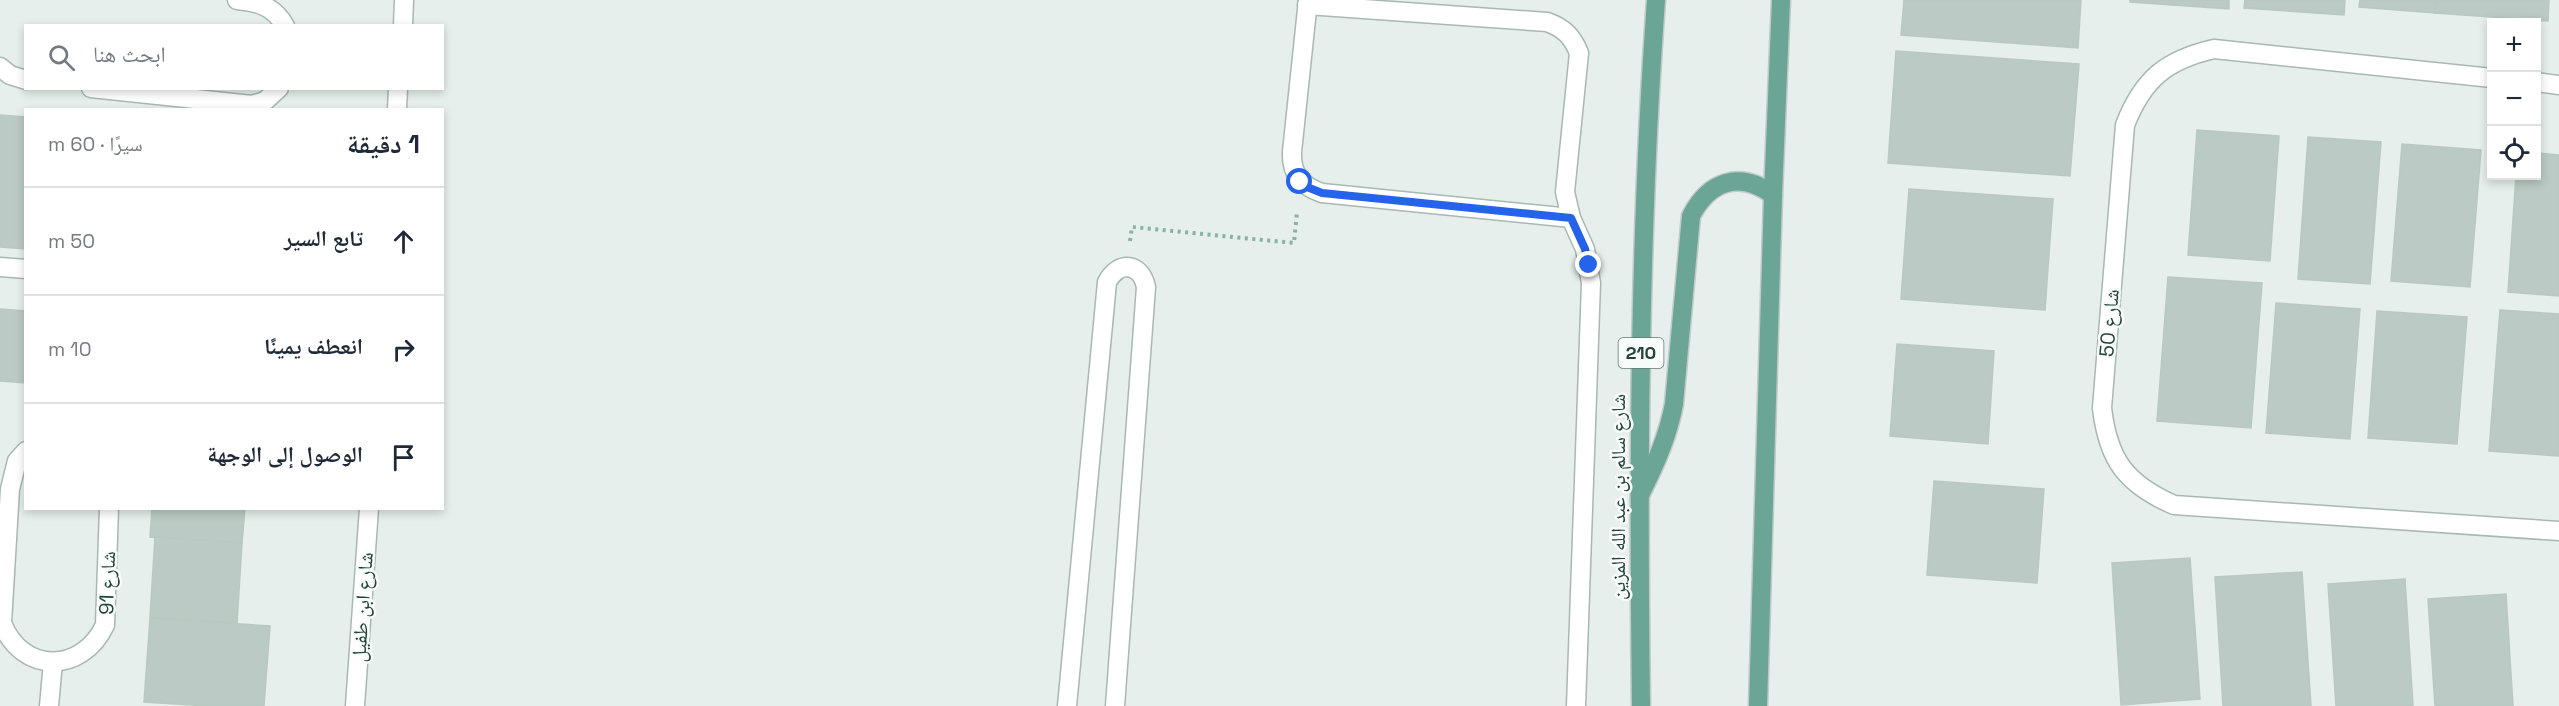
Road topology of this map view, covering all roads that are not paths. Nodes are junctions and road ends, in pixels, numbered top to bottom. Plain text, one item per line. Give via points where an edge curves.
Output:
1 (237, 0) edge
2 (404, 0) edge
3 (1656, 0) edge
4 (1781, 0) edge
5 (1308, 3) edge
6 (283, 24) edge
7 (403, 24) edge
8 (0, 67) edge
9 (2487, 77) edge
10 (24, 79) edge
11 (2541, 83) edge
12 (2559, 85) edge
13 (110, 90) edge
14 (277, 90) edge
15 (398, 90) edge
16 (397, 108) edge
17 (1773, 195) junction
18 (1571, 218) junction
19 (0, 267) edge
20 (24, 269) edge
21 (24, 453) edge
22 (1639, 498) junction
23 (109, 510) edge
24 (369, 510) edge
25 (2559, 531) edge
26 (53, 662) junction
27 (49, 706) edge
28 (355, 706) edge
29 (1067, 706) edge
30 (1115, 706) edge
31 (1576, 706) edge
32 (1641, 706) edge
33 (1758, 706) edge

1 - 6 street via 259,2
2 - 7 street
3 - 22 main road, شارع سالم بن عبد الله المزين / 210 via 1643,217
4 - 17 main road
5 - 18 street via 1547,22 1562,27 1573,38 1579,53 1565,178
5 - 18 street via 1292,152 1294,173 1300,182 1322,193
8 - 10 street
9 - 25 street, شارع 50 via 2214,49 2168,65 2149,82 2134,102 2125,125 2102,408 2105,434 2114,458 2130,478 2174,505
11 - 12 street
13 - 14 street via 252,105 265,101
15 - 16 street
17 - 22 main road via 1744,181 1727,182 1711,189 1690,216 1674,404 1660,454
17 - 33 main road
18 - 31 street via 1585,249 1591,283
19 - 20 street
21 - 26 street via 17,461 10,489 2,623 16,647 31,658
22 - 32 main road, شارع سالم بن عبد الله المزين / 210
23 - 26 street, شارع 91 via 105,625 90,648 73,659
24 - 28 street, شارع ابن طفيل
26 - 27 street
29 - 30 street via 1107,282 1119,268 1127,267 1137,270 1146,287

